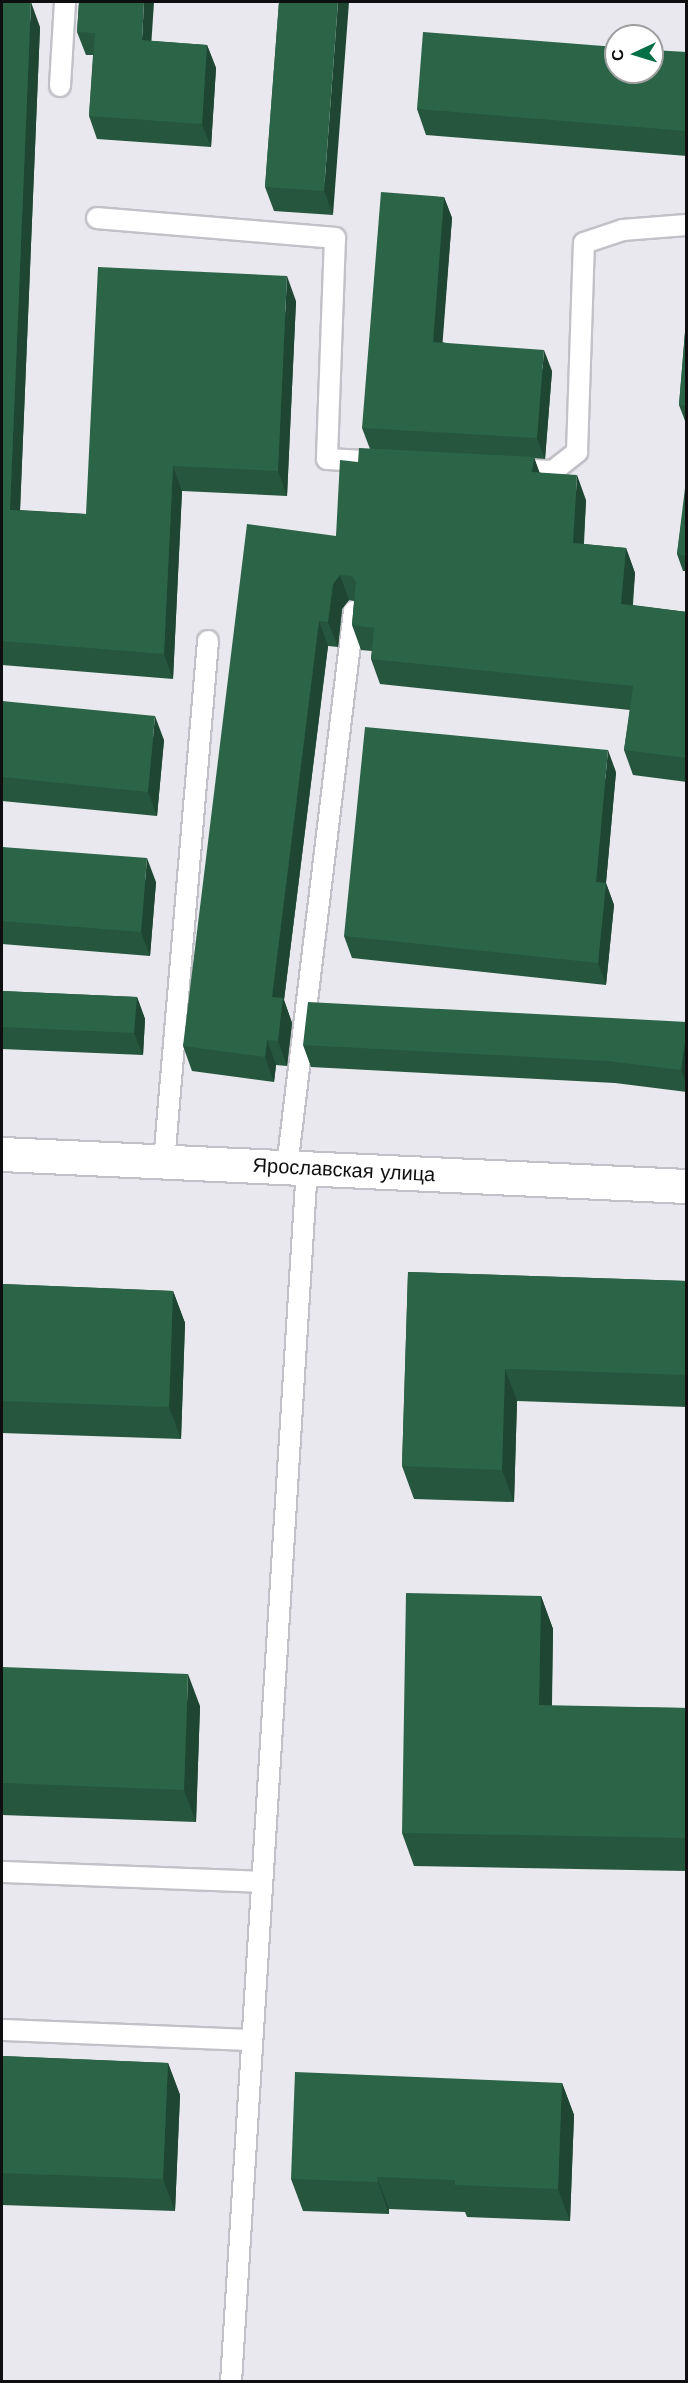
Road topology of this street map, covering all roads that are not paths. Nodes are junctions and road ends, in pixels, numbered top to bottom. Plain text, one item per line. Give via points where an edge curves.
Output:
1 (65, 2) edge
2 (60, 86) dead end
3 (97, 218) dead end
4 (687, 225) edge
5 (398, 463) edge
6 (494, 468) edge
7 (354, 611) edge
8 (208, 641) dead end
9 (2, 1154) edge
10 (164, 1162) junction
11 (297, 1168) junction
12 (687, 1186) edge
13 (2, 1872) edge
14 (262, 1882) junction
15 (2, 2030) edge
16 (252, 2040) junction
17 (231, 2382) edge

1 - 2 lane
3 - 5 lane via 335,238 327,459
4 - 6 lane via 623,230 584,243 577,452 553,471
7 - 11 lane
8 - 10 lane
9 - 10 street, Ярославская улица
10 - 11 street, Ярославская улица
11 - 12 street, Ярославская улица
11 - 14 lane
13 - 14 lane
14 - 16 lane
15 - 16 lane
16 - 17 lane

